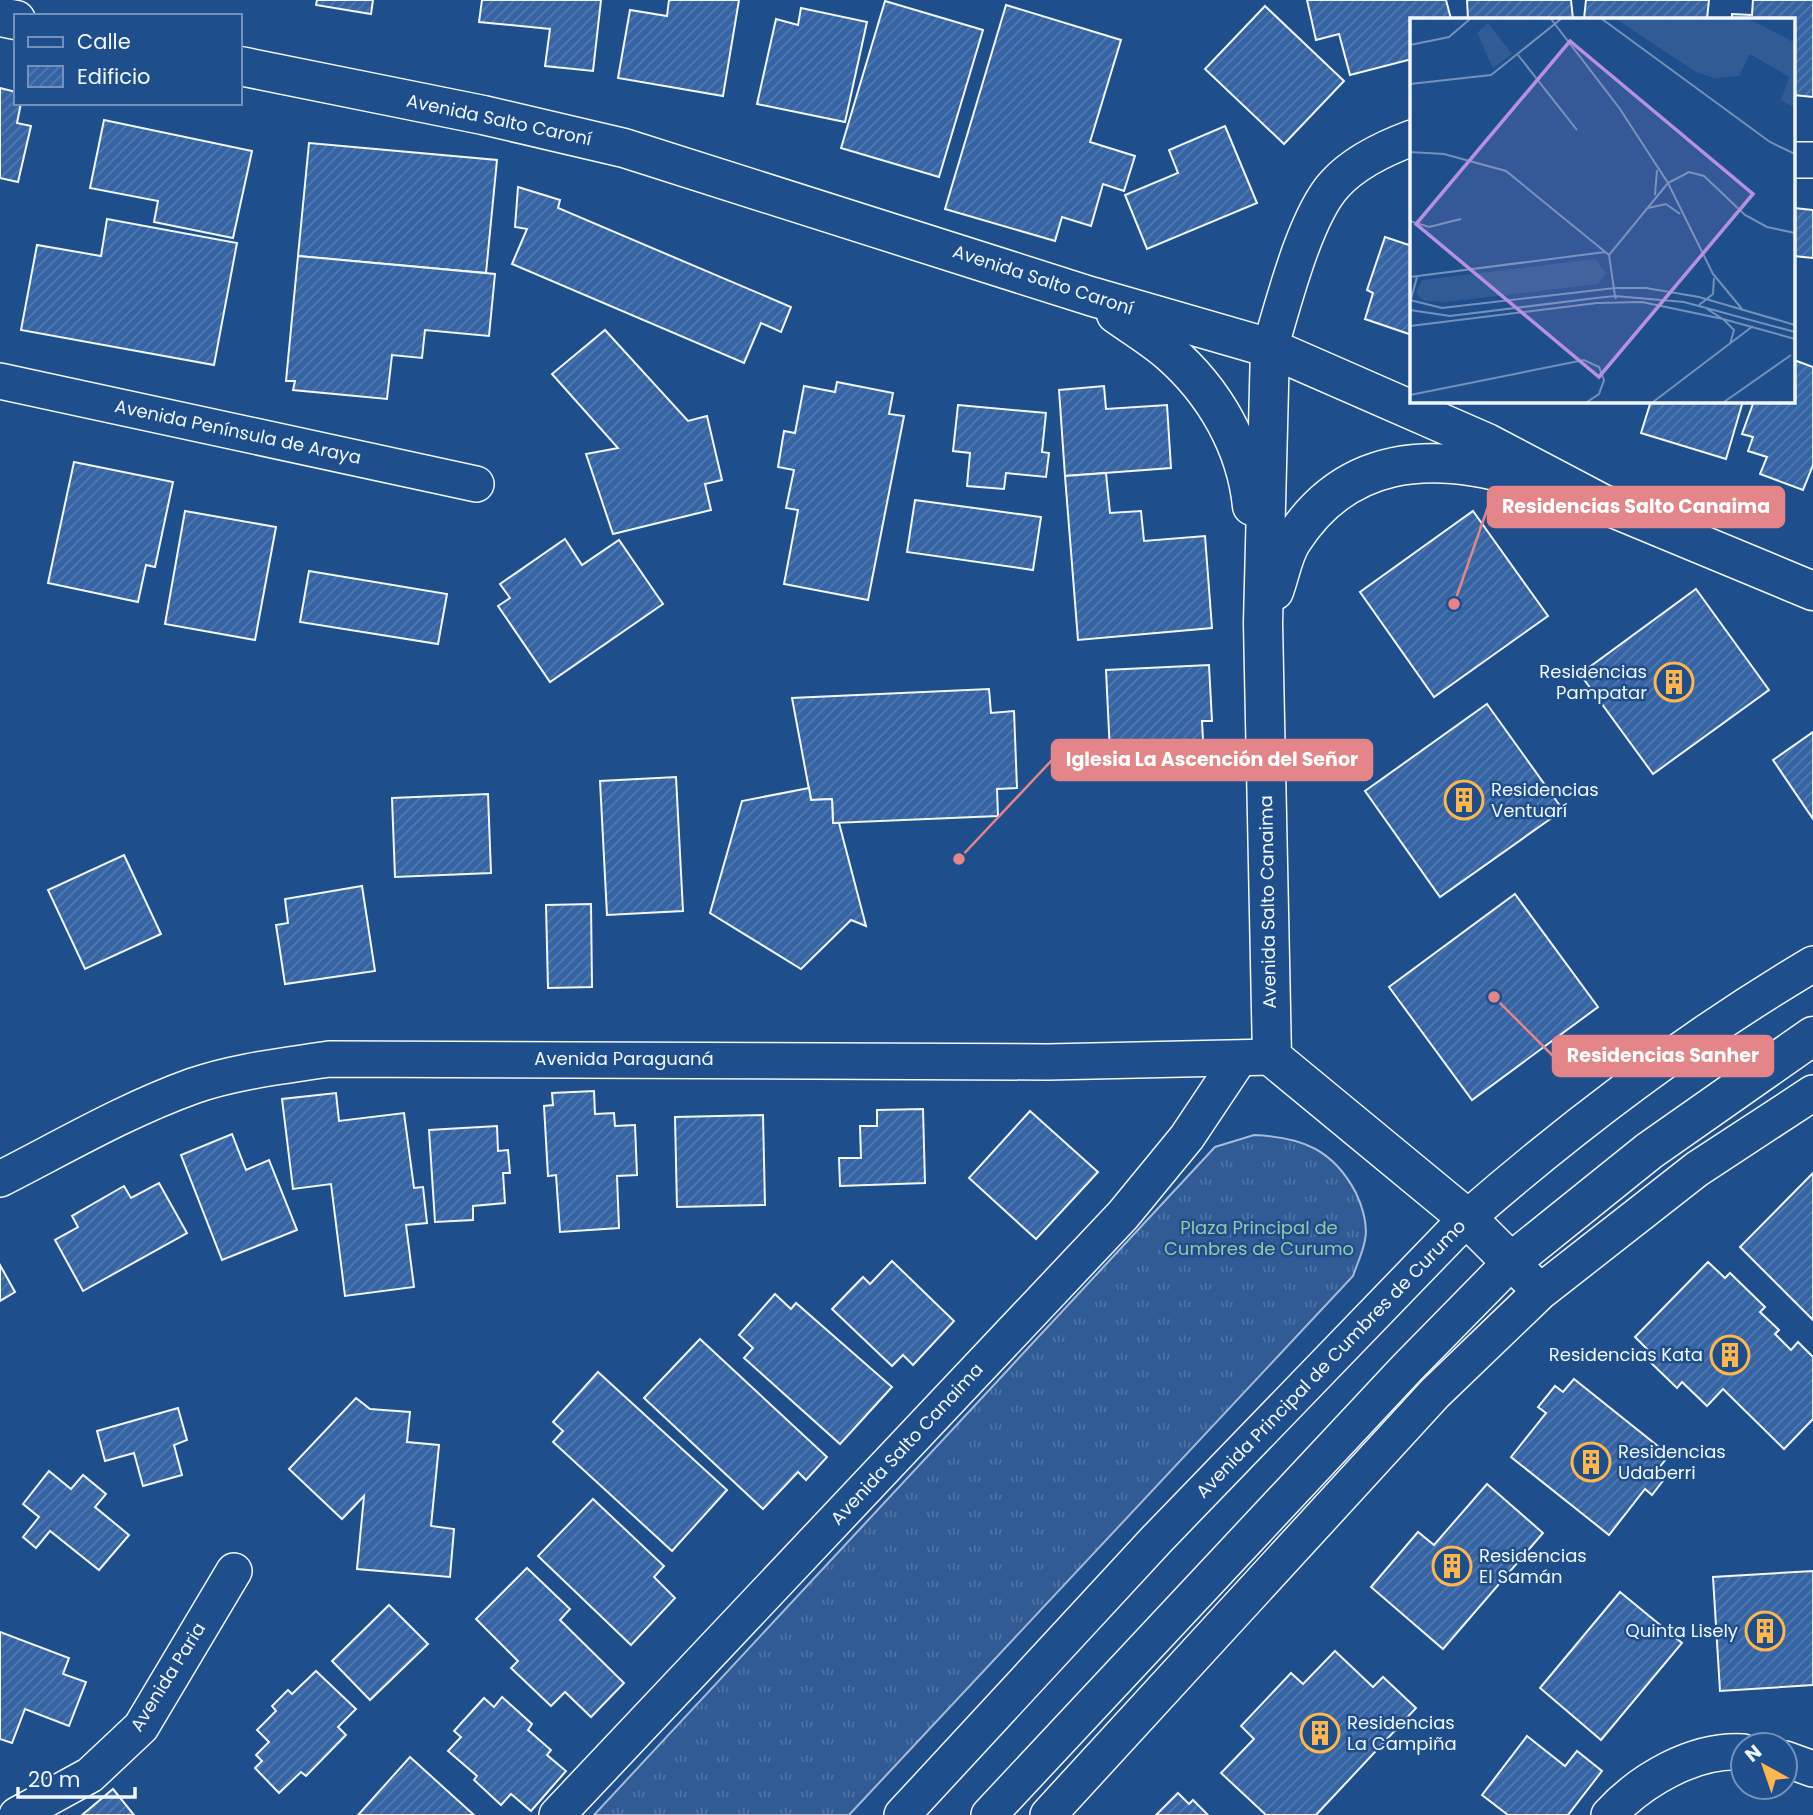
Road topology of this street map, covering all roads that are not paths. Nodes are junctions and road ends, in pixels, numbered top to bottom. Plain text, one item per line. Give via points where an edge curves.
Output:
1 (242, 66) edge
2 (1410, 139) edge
3 (1090, 296) junction
4 (1270, 348) junction
5 (0, 381) edge
6 (476, 484) dead end
7 (1601, 503) junction
8 (1813, 591) edge
9 (1263, 623) junction
10 (1813, 964) edge
11 (1813, 1036) edge
12 (1256, 1058) junction
13 (1813, 1093) edge
14 (0, 1179) edge
15 (1467, 1218) junction
16 (1511, 1262) junction
17 (1541, 1292) junction
18 (234, 1571) dead end
19 (1729, 1753) edge
20 (17, 1815) edge
21 (557, 1815) edge
22 (902, 1815) edge
23 (989, 1815) edge
24 (1048, 1815) edge
25 (1609, 1815) edge

1 - 3 main road, Avenida Salto Caroní via 624,148
2 - 4 street via 1383,149 1334,184 1311,225
3 - 4 main road, Avenida Salto Caroní
3 - 9 main road via 1169,351 1211,396 1236,441 1250,488
4 - 7 main road, Avenida Salto Caroní via 1487,443
4 - 9 main road, Avenida Salto Canaima
5 - 6 street, Avenida Península de Araya
7 - 8 main road, Avenida Salto Caroní
7 - 9 main road via 1474,465 1392,465 1353,480 1323,502 1291,543
9 - 12 main road, Avenida Salto Canaima
10 - 15 street, Avenida Principal de Cumbres de Curumo via 1652,1070
11 - 16 main road via 1648,1151
12 - 14 street, Avenida Paraguaná via 1048,1062 329,1059 195,1085 138,1108
12 - 15 main road
12 - 21 street, Avenida Salto Canaima via 1123,1215
13 - 17 street via 1697,1169
15 - 16 main road
15 - 22 street, Avenida Principal de Cumbres de Curumo via 1157,1539
16 - 17 street
16 - 23 street
17 - 24 street via 1435,1393
18 - 20 street, Avenida Paria via 141,1727 90,1775
19 - 25 street via 1668,1770

